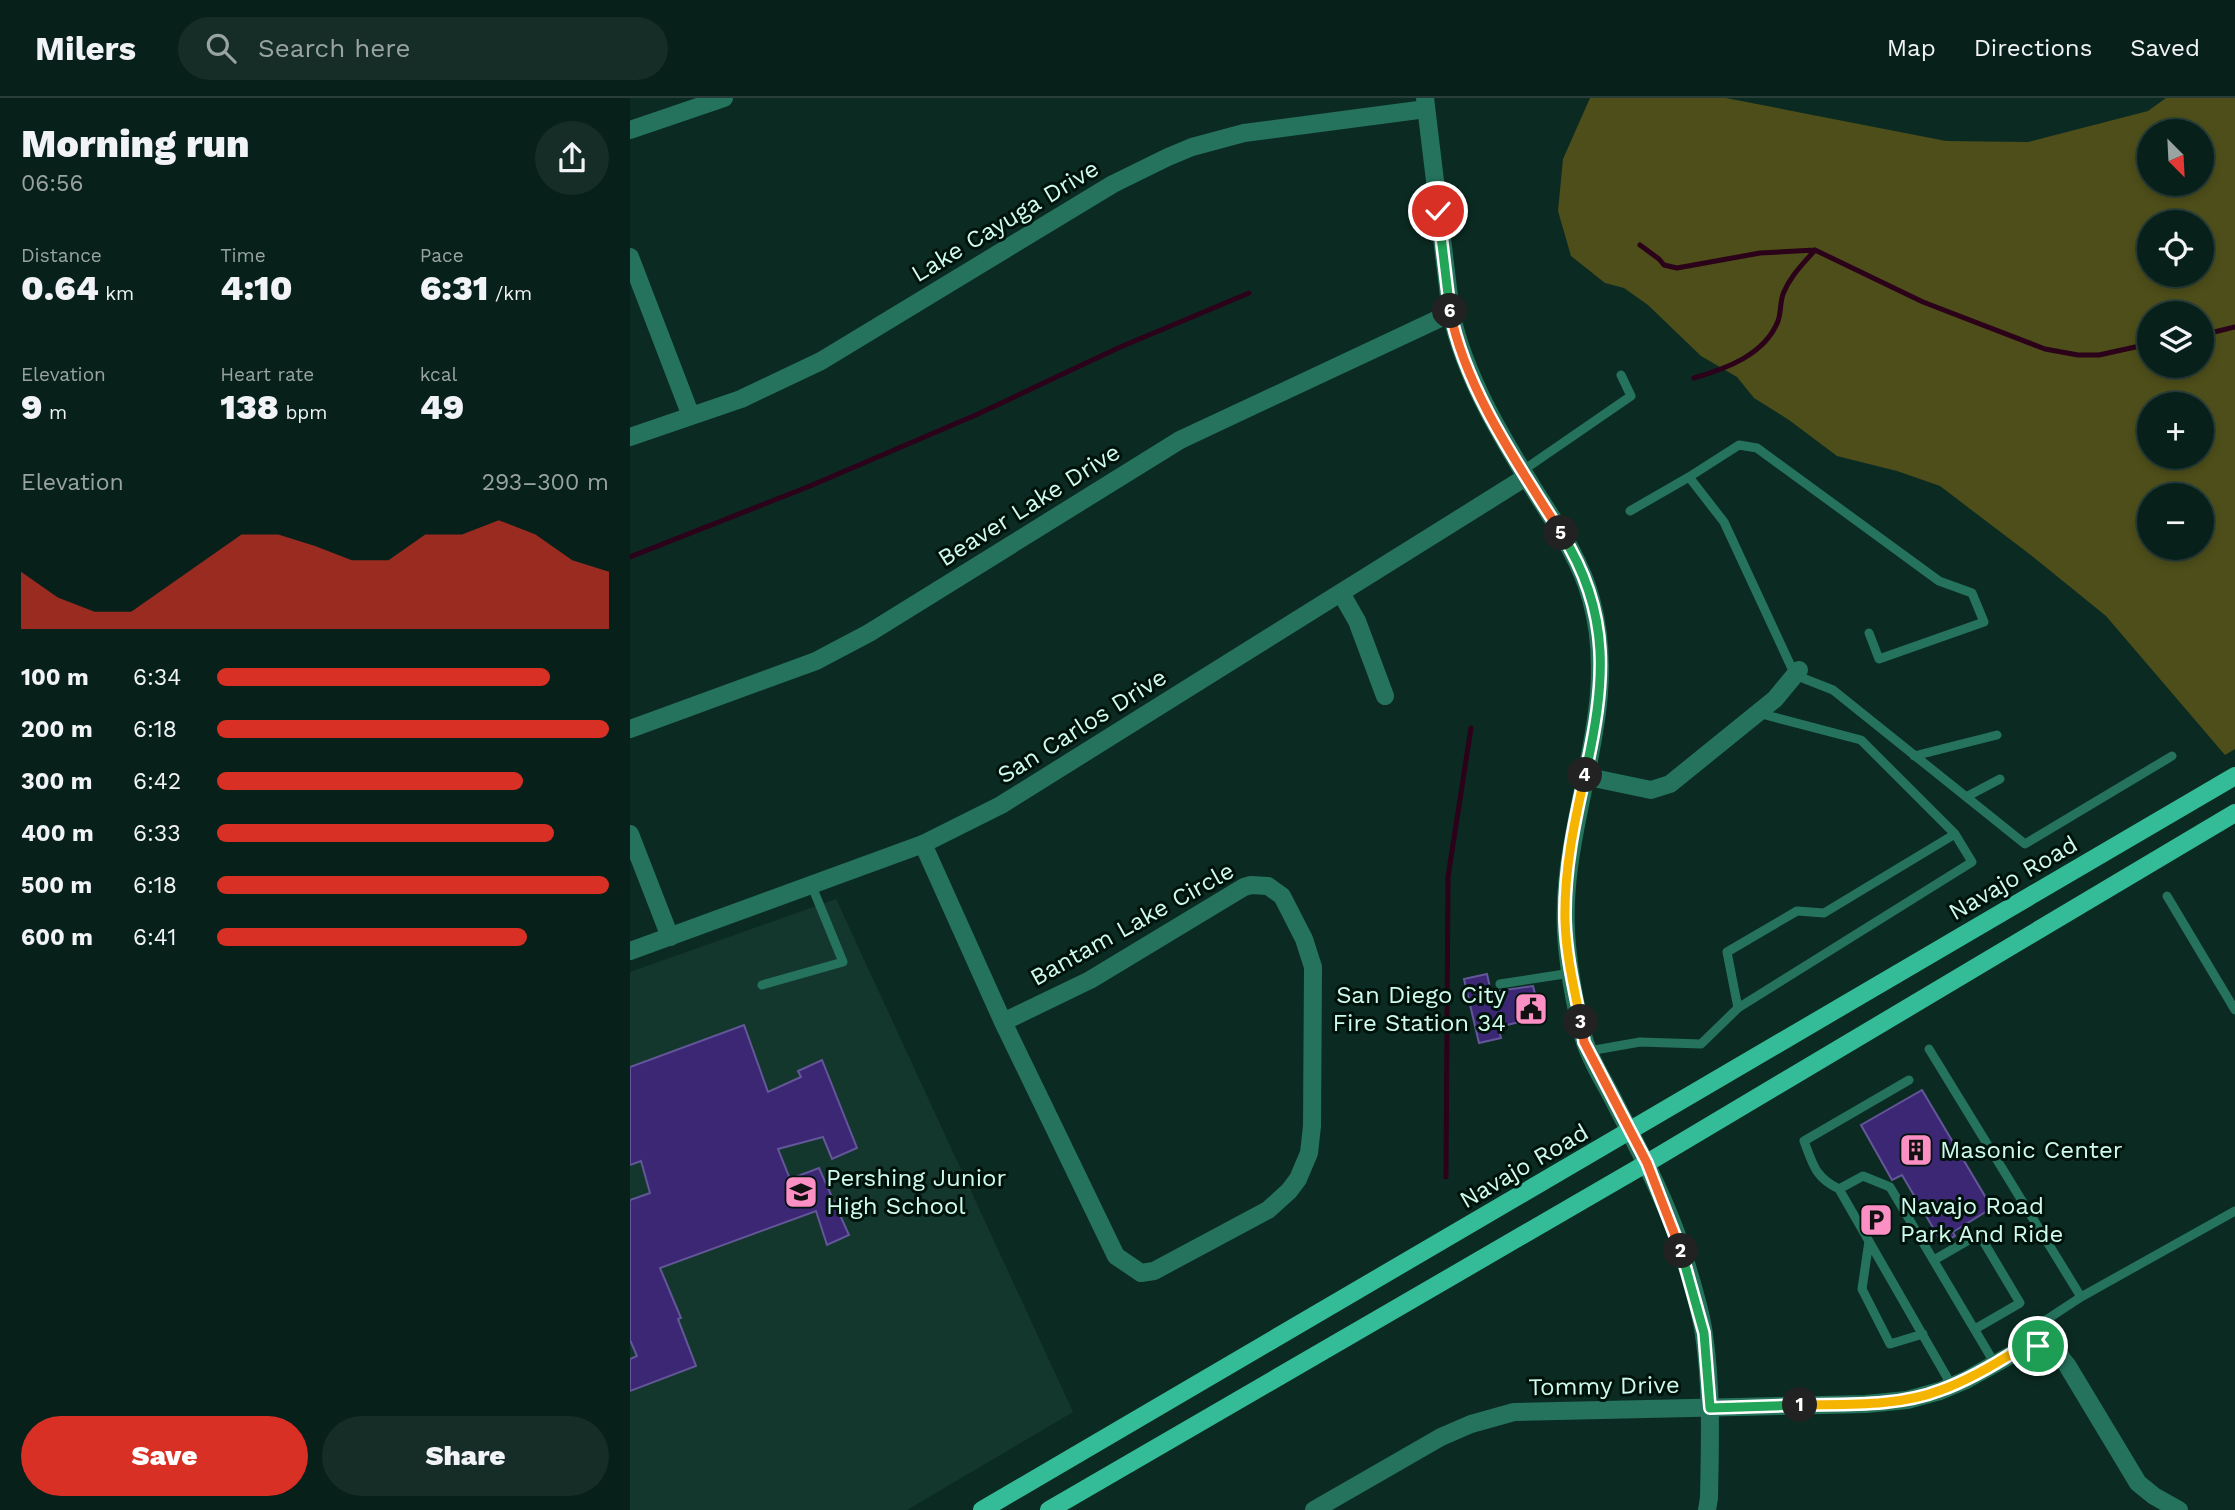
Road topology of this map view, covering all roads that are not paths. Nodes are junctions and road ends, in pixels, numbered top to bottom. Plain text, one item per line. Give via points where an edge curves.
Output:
1 (724, 98) edge
2 (1425, 104) edge
3 (630, 130) edge
4 (630, 257) edge
5 (1451, 313) junction
6 (1621, 375) dead end
7 (691, 416) junction
8 (630, 437) edge
9 (1524, 474) junction
10 (1689, 477) junction
11 (1630, 511) dead end
12 (1341, 593) junction
13 (1869, 633) dead end
14 (1797, 672) junction
15 (1385, 696) dead end
16 (1758, 713) junction
17 (630, 729) edge
18 (1997, 735) dead end
19 (1914, 755) junction
20 (2172, 756) dead end
21 (1584, 776) junction
22 (2235, 776) edge
23 (2000, 779) dead end
24 (1966, 796) junction
25 (2235, 813) edge
26 (630, 834) edge
27 (1955, 834) junction
28 (923, 844) junction
29 (811, 884) junction
30 (2167, 895) dead end
31 (670, 937) junction
32 (630, 951) edge
33 (1571, 973) junction
34 (1500, 984) dead end
35 (762, 985) dead end
36 (1738, 1008) junction
37 (2235, 1010) edge
38 (1003, 1022) junction
39 (1928, 1049) dead end
40 (1589, 1051) junction
41 (1909, 1080) dead end
42 (1630, 1132) junction
43 (1647, 1163) junction
44 (1839, 1189) junction
45 (2235, 1211) edge
46 (1870, 1241) junction
47 (1934, 1260) junction
48 (2081, 1297) junction
49 (1975, 1329) junction
50 (1923, 1334) junction
51 (2038, 1346) junction
52 (1995, 1364) junction
53 (1952, 1386) junction
54 (1710, 1408) junction
55 (1318, 1509) edge
56 (982, 1510) edge
57 (1049, 1510) edge
58 (1707, 1510) edge
59 (2179, 1510) edge

1 - 3 street
2 - 5 street
2 - 7 street, Lake Cayuga Drive via 1244,133 1168,156 1113,184 821,361 741,399
4 - 7 street
5 - 9 street via 1457,342 1492,421
5 - 17 street, Beaver Lake Drive via 1180,440 869,633 816,661
6 - 9 lane via 1631,396
7 - 8 street, Lake Cayuga Drive
9 - 12 street, San Carlos Drive
9 - 21 street via 1572,550 1596,621 1600,696
10 - 11 lane
10 - 13 lane via 1739,445 1756,448 1939,581 1972,593 1984,622 1879,659
10 - 14 lane via 1724,522
12 - 15 street via 1357,621
12 - 28 street, San Carlos Drive via 1001,806
14 - 16 street
14 - 19 lane via 1833,690
16 - 21 street via 1670,784 1651,790
16 - 27 lane via 1861,740
18 - 19 lane
19 - 24 lane
20 - 24 lane via 2025,844
21 - 33 street via 1566,891
22 - 42 main road, Navajo Road
23 - 24 lane
25 - 43 main road
26 - 31 street
27 - 36 lane via 1972,862
27 - 36 lane via 1824,913 1797,911 1727,952
28 - 29 street, San Carlos Drive
28 - 38 street
29 - 31 street, San Carlos Drive
29 - 35 lane via 843,962
30 - 37 lane
31 - 32 street, San Carlos Drive
33 - 34 lane
33 - 40 street
36 - 40 lane via 1701,1044 1640,1042
38 - 38 street, Bantam Lake Circle via 1116,1256 1141,1273 1268,1210 1289,1191 1304,1166 1312,1126 1313,967 1287,903 1268,886 1244,887 1090,980
39 - 48 lane
40 - 42 street
41 - 44 lane via 1804,1141 1818,1174
42 - 43 street
42 - 56 main road, Navajo Road
43 - 54 street via 1679,1243 1701,1321
43 - 57 main road
44 - 46 lane
44 - 47 lane via 1863,1176 1891,1187
45 - 48 lane
46 - 50 lane
46 - 50 lane via 1861,1289 1890,1344
47 - 49 lane
47 - 49 lane via 1979,1234 2020,1303
48 - 51 lane via 2043,1322
49 - 52 lane
50 - 53 lane
51 - 52 street, Tommy Drive via 2019,1349
51 - 59 street via 2059,1355 2067,1365 2137,1483
52 - 53 street, Tommy Drive
53 - 54 street, Tommy Drive via 1888,1402
54 - 55 street, Tommy Drive via 1514,1412 1492,1417 1441,1437
54 - 58 street

